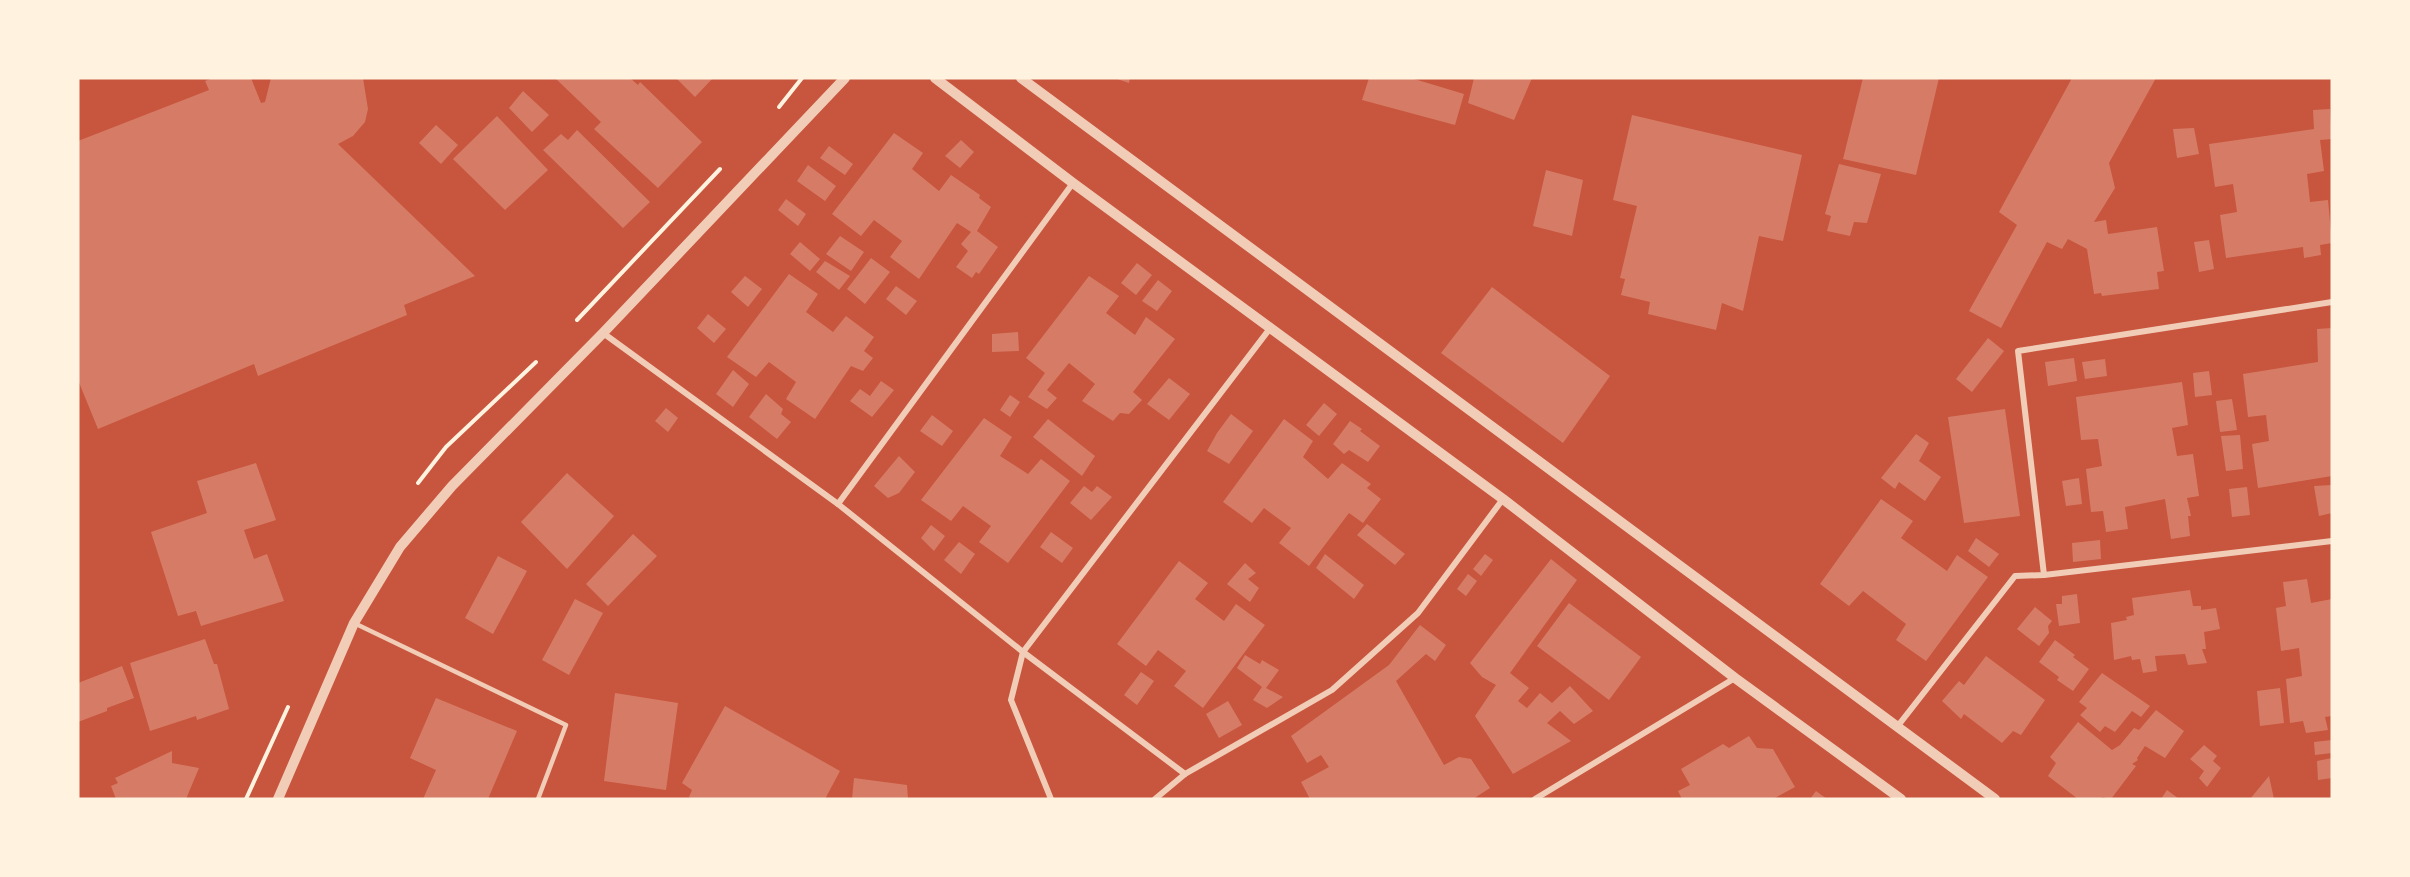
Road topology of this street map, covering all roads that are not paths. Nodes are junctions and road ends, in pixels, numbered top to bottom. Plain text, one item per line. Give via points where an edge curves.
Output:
1 (845, 78) edge
2 (934, 78) edge
3 (1022, 78) edge
4 (1073, 183) junction
5 (2332, 302) edge
6 (1271, 327) junction
7 (603, 333) junction
8 (1503, 499) junction
9 (838, 504) junction
10 (2332, 541) edge
11 (2044, 575) junction
12 (354, 623) junction
13 (1023, 652) junction
14 (1735, 678) junction
15 (1897, 727) junction
16 (1185, 774) junction
17 (278, 799) edge
18 (538, 799) edge
19 (1051, 799) edge
20 (1155, 799) edge
21 (1535, 799) edge
22 (1901, 799) edge
23 (1995, 799) edge

1 - 7 street
2 - 4 street
3 - 15 street
4 - 6 street
4 - 9 street
5 - 11 street via 2018,351
6 - 8 street
6 - 13 street
7 - 9 street
7 - 12 street via 437,503 400,547
8 - 14 street
8 - 16 street via 1418,613 1332,690
9 - 13 street
10 - 11 street
11 - 15 street via 2015,576
12 - 17 street
12 - 18 lane via 567,724
13 - 16 street
13 - 19 street via 1011,700
14 - 21 street
14 - 22 street
15 - 23 street
16 - 20 street

